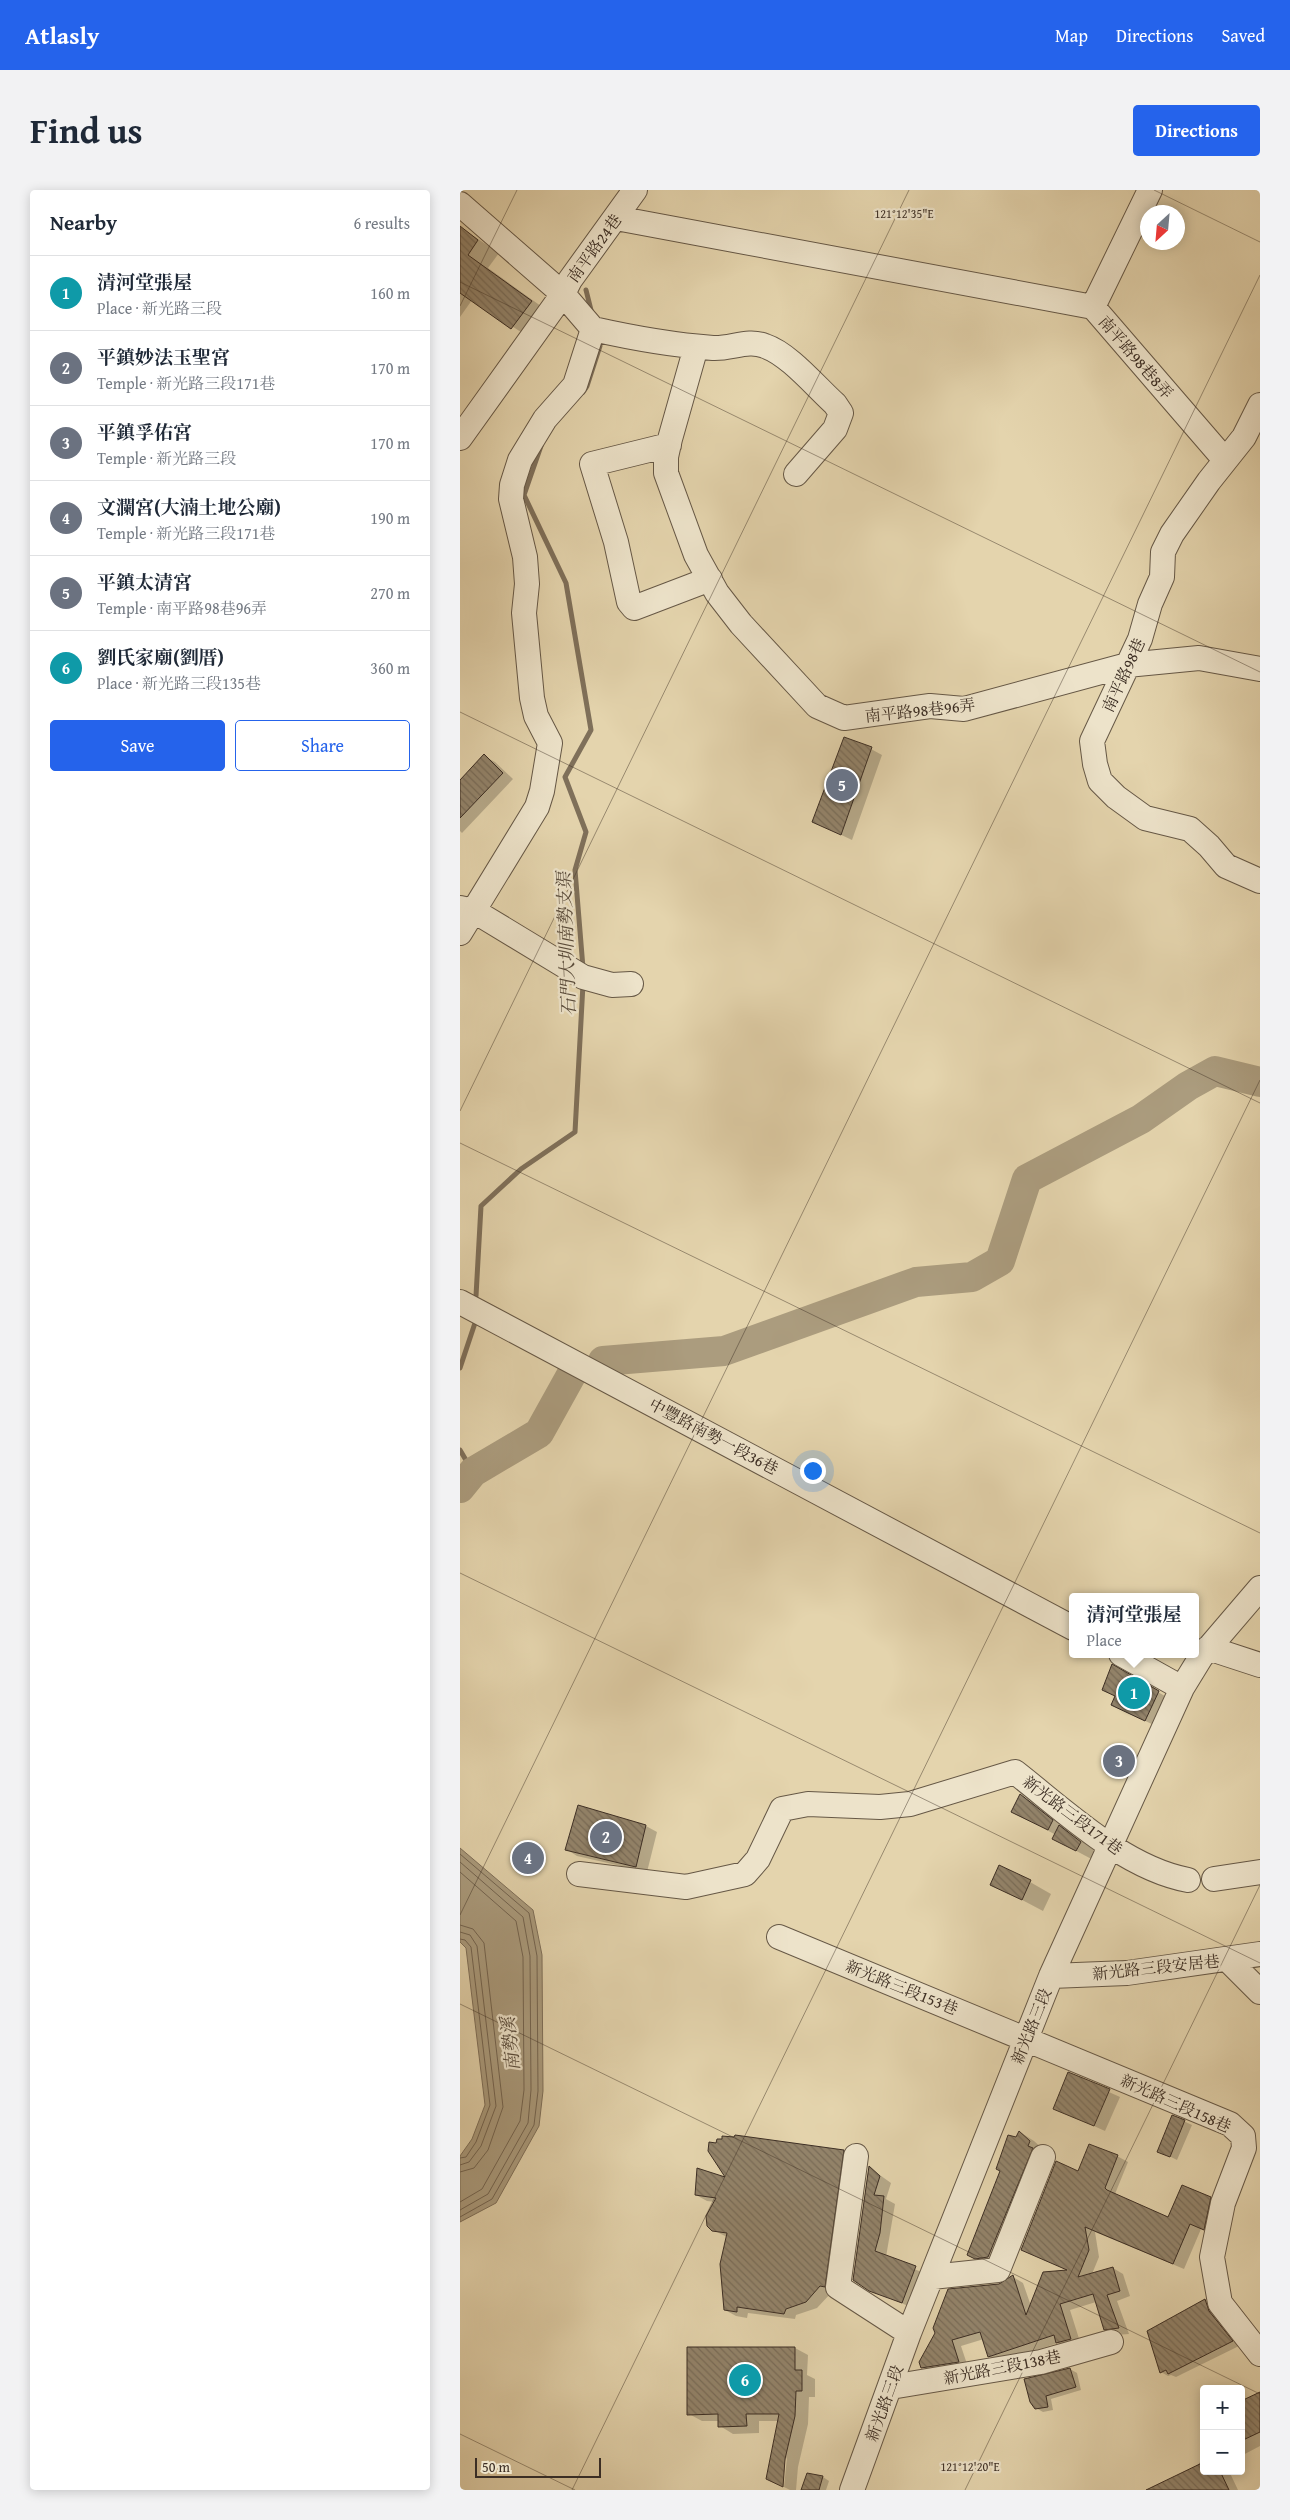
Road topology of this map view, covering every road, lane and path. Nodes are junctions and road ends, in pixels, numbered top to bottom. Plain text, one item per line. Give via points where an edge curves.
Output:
1 (636, 190) edge
2 (1150, 190) edge
3 (460, 204) edge
4 (616, 218) junction
5 (563, 294) junction
6 (1093, 307) junction
7 (593, 329) junction
8 (696, 347) junction
9 (1260, 405) edge
10 (460, 438) edge
11 (669, 445) junction
12 (1225, 460) junction
13 (796, 474) dead end
14 (710, 579) junction
15 (1127, 665) junction
16 (1260, 669) edge
17 (1260, 881) edge
18 (467, 909) edge
19 (460, 933) edge
20 (631, 984) dead end
21 (460, 1302) edge
22 (1260, 1588) edge
23 (1069, 1626) edge
24 (1208, 1648) junction
25 (1128, 1658) edge
26 (1260, 1665) edge
27 (1182, 1688) junction
28 (1110, 1847) junction
29 (1260, 1872) edge
30 (579, 1874) dead end
31 (1214, 1879) dead end
32 (1188, 1880) dead end
33 (778, 1937) dead end
34 (1260, 1954) edge
35 (1227, 1959) junction
36 (1051, 1976) junction
37 (1260, 1992) edge
38 (1026, 2038) junction
39 (856, 2156) dead end
40 (1043, 2157) dead end
41 (932, 2278) junction
42 (909, 2333) junction
43 (1111, 2342) dead end
44 (1260, 2354) edge
45 (891, 2387) junction
46 (852, 2490) edge

1 - 4 street, 南平路24巷
2 - 6 street, 南平路98巷8弄
3 - 5 street
4 - 5 street, 南平路24巷
4 - 6 street
5 - 7 street, 南平路24巷
5 - 10 street
6 - 12 street, 南平路98巷8弄
7 - 8 street
7 - 18 street via 575,385 545,419 520,460 512,485 511,499 525,557 524,613 532,698 536,716 550,743 542,791 537,807
8 - 11 street, 南平路98巷96弄
8 - 13 street via 725,348 750,342 765,346 779,353 835,404 841,413 835,429
9 - 12 street, 南平路98巷 via 1244,436
11 - 14 street, 南平路98巷96弄 via 666,473 696,555
11 - 14 street via 592,464 630,602 634,608
12 - 15 street, 南平路98巷 via 1172,534 1163,552 1162,577
14 - 15 street, 南平路98巷96弄 via 741,624 817,706 844,718 930,706 964,708
15 - 16 street, 南平路98巷96弄 via 1199,658
15 - 17 street, 南平路98巷 via 1092,741 1100,781 1116,798 1145,818 1190,829 1226,866
18 - 19 street
18 - 20 street via 591,980
21 - 23 street, 中豐路南勢一段36巷
22 - 24 street, 新光路三段
24 - 26 street
24 - 27 street, 新光路三段
25 - 27 street
27 - 28 street, 新光路三段
28 - 30 street, 新光路三段171巷 via 1015,1772 910,1804 880,1807 808,1804 782,1809 758,1859 745,1874 686,1887
28 - 32 street, 新光路三段171巷 via 1168,1877
28 - 36 street, 新光路三段
29 - 31 street
33 - 38 street, 新光路三段153巷
34 - 35 street, 新光路三段安居巷
35 - 36 street, 新光路三段安居巷 via 1127,1973
35 - 37 street
36 - 38 street, 新光路三段
38 - 41 street, 新光路三段
38 - 44 street, 新光路三段158巷 via 1230,2124 1243,2136 1244,2148 1223,2203 1212,2257 1220,2303
39 - 42 street via 838,2287
40 - 41 street via 998,2270
41 - 42 street, 新光路三段
42 - 45 street, 新光路三段
43 - 45 street, 新光路三段138巷 via 1041,2362
45 - 46 street, 新光路三段

